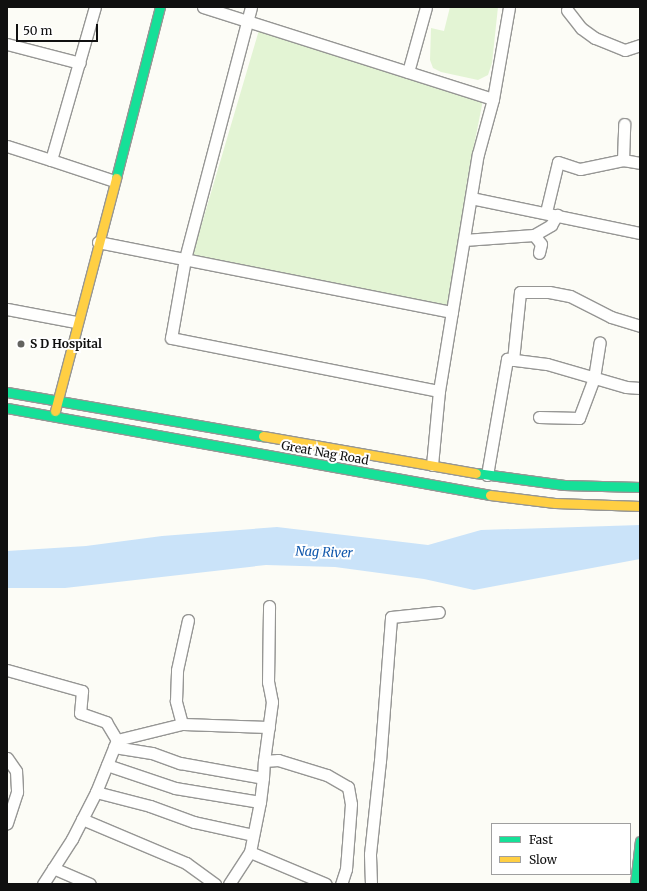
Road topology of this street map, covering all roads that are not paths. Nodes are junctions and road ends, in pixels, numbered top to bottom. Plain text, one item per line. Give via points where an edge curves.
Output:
1 (95, 7) edge
2 (160, 7) edge
3 (203, 7) edge
4 (251, 7) edge
5 (426, 7) edge
6 (509, 7) edge
7 (567, 10) dead end
8 (246, 21) junction
9 (7, 44) edge
10 (640, 45) edge
11 (80, 63) junction
12 (408, 72) junction
13 (493, 99) junction
14 (624, 124) dead end
15 (7, 146) edge
16 (51, 160) junction
17 (623, 160) junction
18 (640, 163) edge
19 (114, 181) junction
20 (471, 198) junction
21 (552, 214) junction
22 (640, 233) edge
23 (534, 235) junction
24 (464, 240) junction
25 (98, 242) junction
26 (539, 254) dead end
27 (185, 259) junction
28 (7, 309) edge
29 (452, 312) junction
30 (76, 322) junction
31 (640, 326) edge
32 (600, 342) dead end
33 (512, 360) junction
34 (594, 378) junction
35 (640, 388) edge
36 (439, 391) junction
37 (7, 392) edge
38 (57, 402) junction
39 (7, 408) edge
40 (54, 416) junction
41 (539, 417) dead end
42 (432, 465) junction
43 (487, 475) junction
44 (640, 487) edge
45 (640, 506) edge
46 (269, 606) dead end
47 (439, 612) dead end
48 (188, 620) dead end
49 (7, 670) edge
50 (182, 724) junction
51 (269, 727) junction
52 (116, 744) junction
53 (7, 758) edge
54 (264, 761) junction
55 (107, 765) junction
56 (262, 778) junction
57 (96, 792) junction
58 (260, 802) junction
59 (82, 819) junction
60 (7, 823) edge
61 (253, 835) junction
62 (640, 841) edge
63 (250, 852) junction
64 (53, 868) junction
65 (637, 879) edge
66 (43, 884) edge
67 (90, 884) edge
68 (215, 884) edge
69 (229, 884) edge
70 (326, 884) edge
71 (341, 884) edge
72 (371, 884) edge

1 - 11 street
2 - 19 main road
3 - 8 street
4 - 8 street
5 - 12 street
6 - 13 street
7 - 10 street via 581,28 595,38 625,50
8 - 12 street
8 - 27 street
9 - 11 street
11 - 16 street
12 - 13 street
13 - 20 street via 478,154
14 - 17 street
15 - 16 street
16 - 19 street
17 - 18 street
17 - 21 street via 580,169 558,162
19 - 25 main road
20 - 21 street
20 - 24 street
21 - 22 street
21 - 23 street via 551,225
23 - 24 street
23 - 26 street via 541,244
24 - 29 street
25 - 27 street
25 - 30 main road
27 - 29 street
27 - 36 street via 171,338
28 - 30 street
29 - 36 street
30 - 38 main road
31 - 33 street via 611,317 570,296 549,292 520,292
32 - 34 street
33 - 34 street via 547,364
33 - 43 street via 506,359
34 - 35 street
34 - 41 street via 579,418
36 - 42 street
37 - 38 main road, Great Nag Road
38 - 40 main road
38 - 42 main road, Great Nag Road
39 - 40 main road, Great Nag Road
40 - 45 main road, Great Nag Road via 490,495 555,503
42 - 43 main road, Great Nag Road
43 - 44 main road, Great Nag Road via 564,485
46 - 51 street via 268,682 272,702
47 - 72 street via 391,617 370,854
48 - 50 street via 177,670 176,701
49 - 52 street via 82,691 80,713 106,722
50 - 51 street
50 - 52 street
51 - 54 street
52 - 55 street
52 - 56 street via 180,763
53 - 60 street via 16,770 17,792
54 - 56 street
54 - 71 street via 278,760 328,775 348,787 351,804 346,869
55 - 57 street
55 - 58 street via 123,773 175,788
56 - 58 street
57 - 59 street
57 - 61 street via 150,806 194,822
58 - 61 street
59 - 64 street
59 - 68 street via 186,863
61 - 63 street
62 - 65 main road
63 - 69 street
63 - 70 street
64 - 66 street
64 - 67 street

